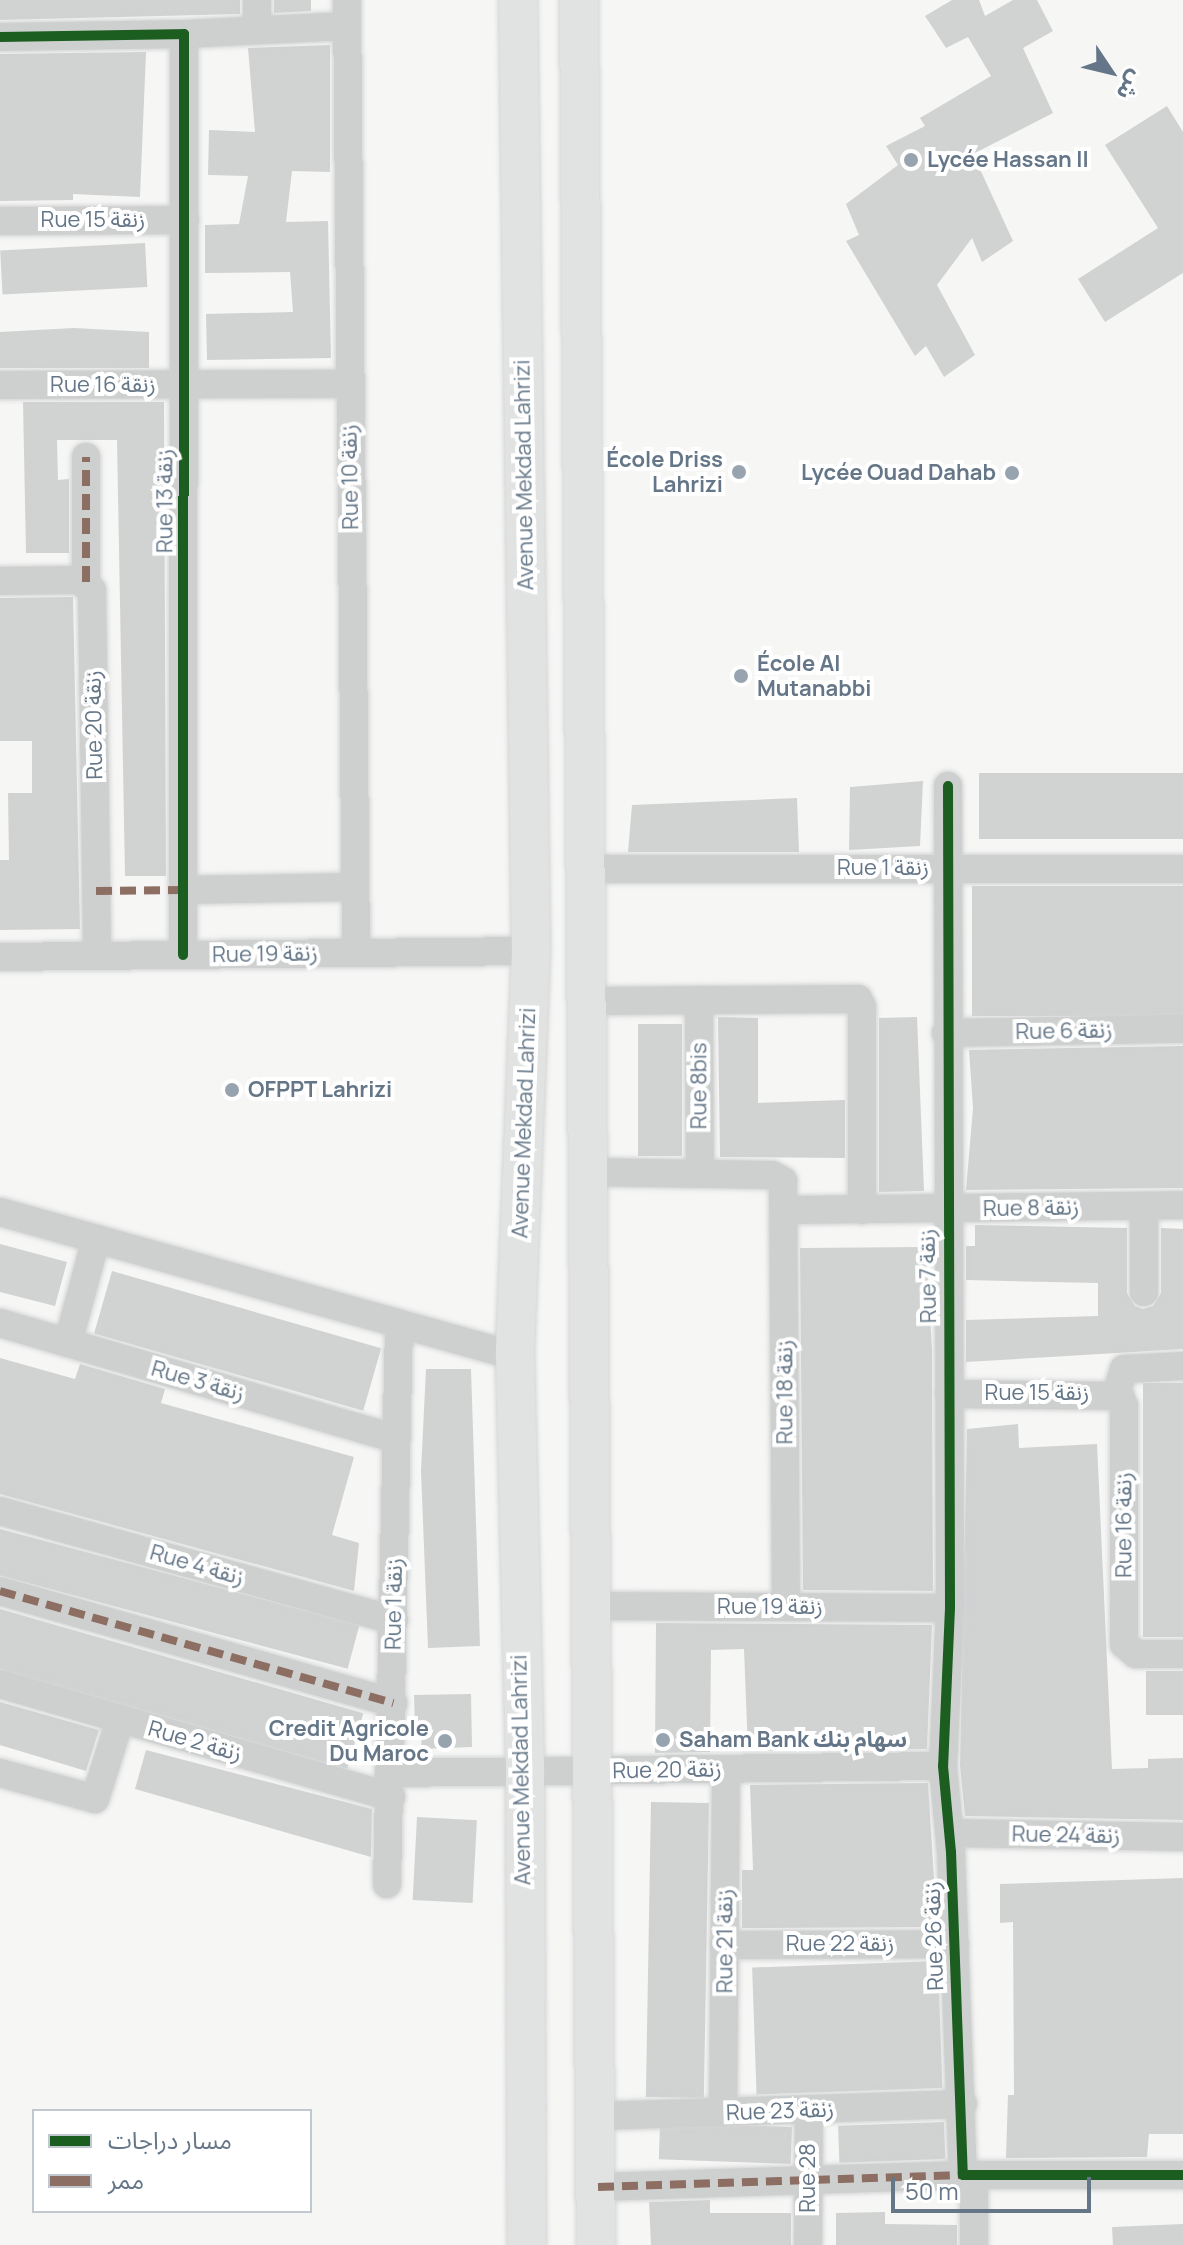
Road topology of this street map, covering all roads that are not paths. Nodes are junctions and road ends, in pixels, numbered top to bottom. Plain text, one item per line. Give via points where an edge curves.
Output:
1 (257, 0) edge
2 (518, 0) edge
3 (579, 0) edge
4 (347, 13) edge
5 (257, 30) junction
6 (0, 37) edge
7 (184, 40) junction
8 (185, 220) junction
9 (0, 221) edge
10 (185, 384) junction
11 (349, 384) junction
12 (0, 385) edge
13 (86, 457) dead end
14 (0, 581) edge
15 (86, 582) junction
16 (948, 786) dead end
17 (946, 868) junction
18 (583, 869) junction
19 (1183, 869) edge
20 (355, 887) junction
21 (183, 890) junction
22 (531, 951) junction
23 (356, 953) junction
24 (183, 955) junction
25 (97, 956) junction
26 (0, 957) edge
27 (699, 1000) junction
28 (584, 1001) junction
29 (1183, 1029) edge
30 (946, 1033) junction
31 (585, 1172) junction
32 (700, 1173) junction
33 (1183, 1205) edge
34 (1144, 1206) junction
35 (947, 1209) junction
36 (784, 1210) junction
37 (862, 1210) junction
38 (0, 1212) edge
39 (96, 1239) junction
40 (1144, 1292) dead end
41 (0, 1323) edge
42 (399, 1324) junction
43 (68, 1343) junction
44 (515, 1356) junction
45 (1183, 1366) edge
46 (949, 1394) junction
47 (1119, 1397) junction
48 (396, 1439) junction
49 (0, 1511) edge
50 (0, 1591) edge
51 (590, 1606) junction
52 (786, 1607) junction
53 (950, 1608) junction
54 (394, 1620) junction
55 (1183, 1654) edge
56 (0, 1684) edge
57 (393, 1703) junction
58 (120, 1720) junction
59 (943, 1766) junction
60 (726, 1769) junction
61 (590, 1770) junction
62 (0, 1773) edge
63 (525, 1774) junction
64 (391, 1785) junction
65 (950, 1833) junction
66 (1183, 1837) edge
67 (387, 1884) dead end
68 (955, 1944) junction
69 (724, 1945) junction
70 (963, 2104) junction
71 (809, 2111) junction
72 (723, 2113) junction
73 (597, 2116) junction
74 (969, 2175) junction
75 (1183, 2175) edge
76 (808, 2181) junction
77 (598, 2187) junction
78 (527, 2245) edge
79 (596, 2245) edge
80 (808, 2245) edge
81 (974, 2245) edge

1 - 5 street
2 - 22 main road, Avenue Mekdad Lahrizi
3 - 18 main road
4 - 5 street
4 - 11 street, Rue 10 زنقة
5 - 7 street
6 - 7 street
7 - 8 street, Rue 13 زنقة
8 - 9 street, Rue 15 زنقة
8 - 10 street, Rue 13 زنقة
10 - 11 street, Rue 16 زنقة
10 - 12 street, Rue 16 زنقة
10 - 21 street, Rue 13 زنقة
11 - 20 street, Rue 10 زنقة
13 - 15 street, Rue 20 زنقة
14 - 15 street
15 - 25 street, Rue 20 زنقة via 93,596
16 - 17 street, Rue 7 زنقة
17 - 18 street, Rue 1 زنقة
17 - 19 street, Rue 1 زنقة
17 - 30 street, Rue 7 زنقة
18 - 28 main road
20 - 21 street
20 - 23 street, Rue 10 زنقة
21 - 24 street, Rue 13 زنقة
22 - 23 street, Rue 19 زنقة
22 - 44 main road, Avenue Mekdad Lahrizi
23 - 24 street, Rue 19 زنقة
24 - 25 street, Rue 19 زنقة
25 - 26 street, Rue 19 زنقة
27 - 28 street
27 - 32 street, Rue 8bis
27 - 37 street via 860,1001
28 - 31 main road
29 - 30 street, Rue 6 زنقة
30 - 35 street, Rue 7 زنقة
31 - 32 street
31 - 51 main road
32 - 36 street, Rue 18 زنقة via 781,1178
33 - 34 street, Rue 8 زنقة
34 - 35 street, Rue 8 زنقة
34 - 40 street
35 - 37 street, Rue 8 زنقة
35 - 46 street, Rue 7 زنقة
36 - 37 street, Rue 8 زنقة
36 - 52 street, Rue 18 زنقة
38 - 39 street
39 - 42 street
39 - 43 street
41 - 43 street, Rue 3 زنقة
42 - 44 street
42 - 48 street, Rue 1 زنقة
43 - 48 street, Rue 3 زنقة
44 - 63 main road, Avenue Mekdad Lahrizi
45 - 47 street via 1124,1369
46 - 47 street, Rue 15 زنقة
46 - 53 street, Rue 7 زنقة
47 - 55 street, Rue 16 زنقة via 1127,1650
48 - 54 street, Rue 1 زنقة
49 - 54 street, Rue 4 زنقة
50 - 57 street
51 - 52 street, Rue 19 زنقة
51 - 61 main road
52 - 53 street, Rue 19 زنقة
53 - 59 street, Rue 7 زنقة
54 - 57 street, Rue 1 زنقة
56 - 58 street, Rue 2 زنقة
57 - 64 street, Rue 1 زنقة
58 - 62 street via 95,1799
58 - 64 street, Rue 2 زنقة
59 - 60 street, Rue 20 زنقة
59 - 65 street, Rue 26 زنقة
60 - 61 street, Rue 20 زنقة
60 - 69 street, Rue 21 زنقة
61 - 63 street, Rue 20 زنقة
61 - 73 main road
63 - 64 street, Rue 20 زنقة
63 - 78 main road, Avenue Mekdad Lahrizi
64 - 67 street, Rue 1 زنقة
65 - 66 street, Rue 24 زنقة
65 - 68 street, Rue 26 زنقة
68 - 69 street, Rue 22 زنقة
68 - 70 street, Rue 26 زنقة
69 - 72 street, Rue 21 زنقة
70 - 71 street, Rue 23 زنقة
70 - 74 street, Rue 26 زنقة
71 - 72 street, Rue 23 زنقة
71 - 76 street, Rue 28
72 - 73 street, Rue 23 زنقة
73 - 77 main road
74 - 75 street
74 - 76 street
74 - 81 street, Rue 26 زنقة
76 - 77 street
76 - 80 street, Rue 28
77 - 79 main road

